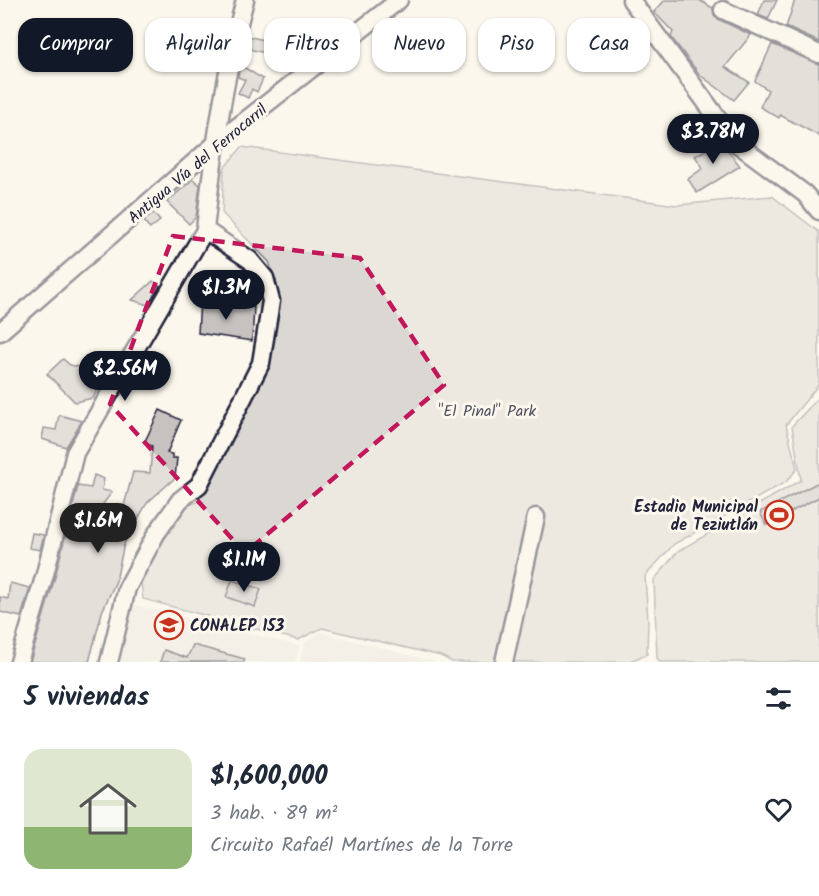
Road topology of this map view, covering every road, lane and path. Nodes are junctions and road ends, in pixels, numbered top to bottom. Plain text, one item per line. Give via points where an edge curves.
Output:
1 (245, 0) edge
2 (399, 0) edge
3 (631, 0) edge
4 (723, 10) dead end
5 (819, 54) edge
6 (214, 145) junction
7 (819, 211) edge
8 (205, 230) junction
9 (5, 328) edge
10 (0, 345) edge
11 (536, 517) dead end
12 (19, 662) edge
13 (109, 662) edge
14 (504, 662) edge

1 - 6 street
2 - 6 street, Antigua Vía del Ferrocarril
3 - 7 street via 735,142 805,195
4 - 5 street
6 - 8 street
6 - 9 street, Antigua Vía del Ferrocarril
8 - 12 street via 75,453
8 - 13 street via 250,260 265,278 271,301 261,363 199,485 180,500 156,534 127,588
9 - 10 street
11 - 14 street

